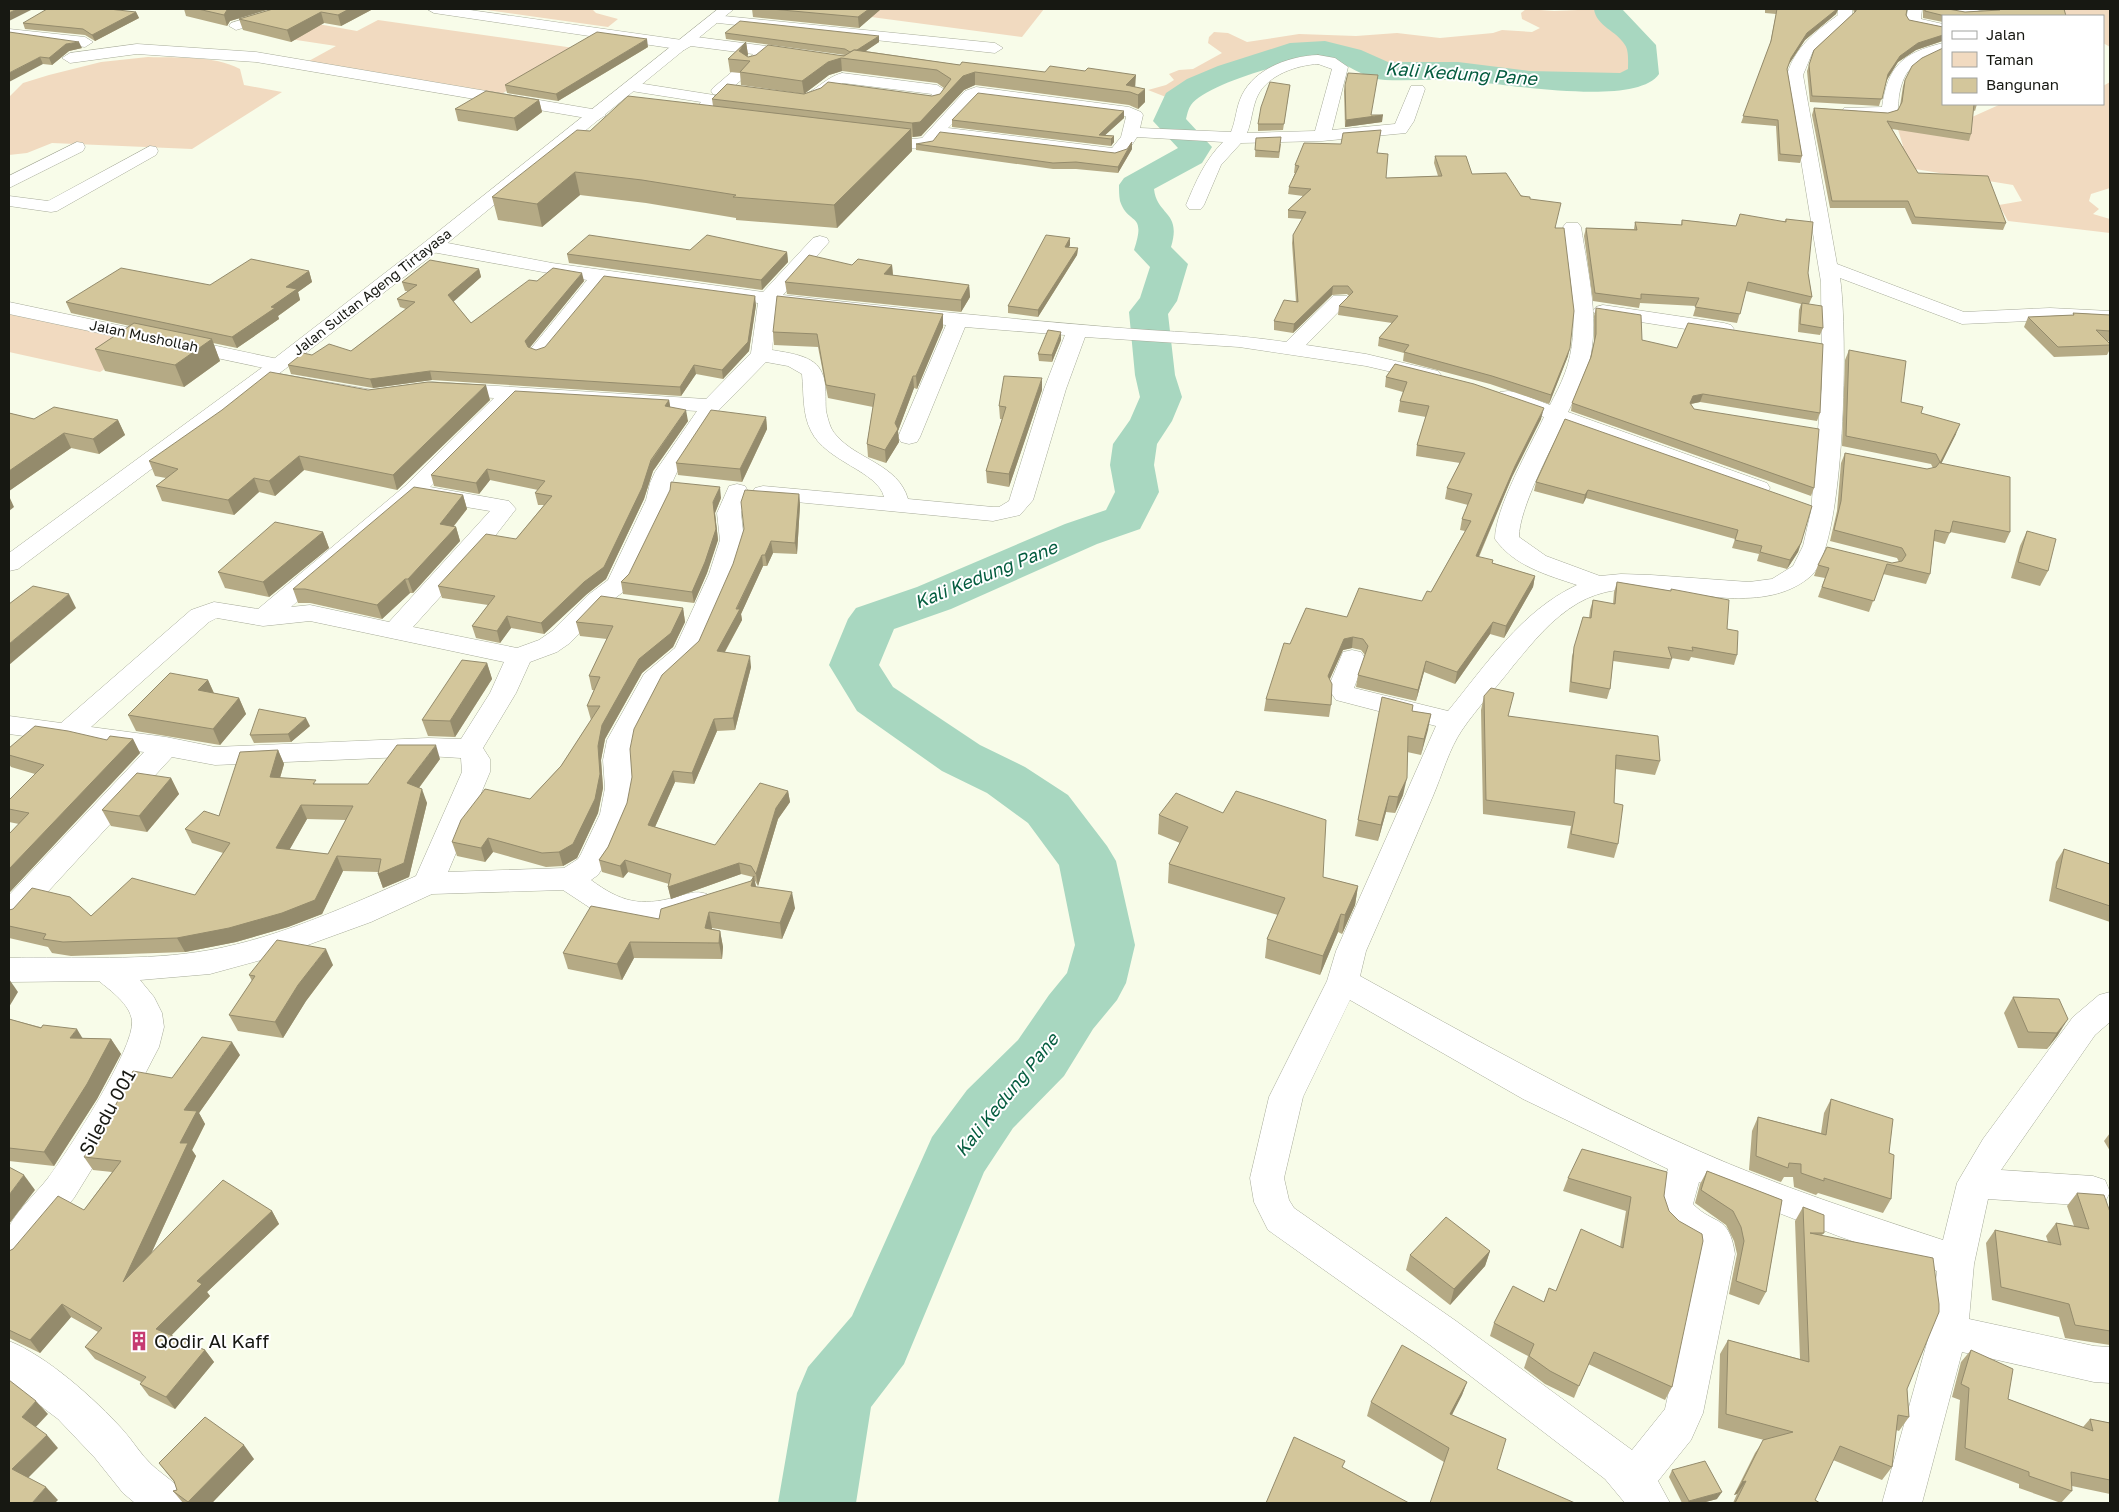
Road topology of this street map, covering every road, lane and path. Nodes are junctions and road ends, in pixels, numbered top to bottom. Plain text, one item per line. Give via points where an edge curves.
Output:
1 (290, 9) edge
2 (434, 9) edge
3 (1845, 9) edge
4 (1915, 9) edge
5 (1945, 9) edge
6 (721, 14) edge
7 (1983, 15) edge
8 (24, 22) edge
9 (236, 26) dead end
10 (9, 29) edge
11 (1942, 29) edge
12 (823, 30) junction
13 (9, 33) edge
14 (85, 42) dead end
15 (682, 43) junction
16 (806, 45) edge
17 (1942, 47) edge
18 (995, 48) dead end
19 (766, 51) junction
20 (783, 54) edge
21 (70, 58) dead end
22 (637, 82) junction
23 (825, 88) junction
24 (1417, 89) dead end
25 (719, 91) junction
26 (738, 93) edge
27 (787, 100) edge
28 (604, 110) junction
29 (1831, 110) edge
30 (681, 115) edge
31 (700, 117) junction
32 (736, 122) edge
33 (936, 132) junction
34 (1138, 133) junction
35 (1238, 136) junction
36 (1322, 136) junction
37 (857, 137) edge
38 (77, 147) dead end
39 (150, 151) dead end
40 (17, 161) dead end
41 (41, 166) junction
42 (9, 182) edge
43 (9, 201) edge
44 (1195, 205) dead end
45 (1572, 227) dead end
46 (820, 242) dead end
47 (432, 246) junction
48 (1828, 268) junction
49 (601, 275) junction
50 (768, 299) junction
51 (1340, 300) dead end
52 (9, 308) edge
53 (1582, 308) junction
54 (2110, 317) edge
55 (958, 320) junction
56 (1077, 330) junction
57 (1746, 332) edge
58 (1292, 348) junction
59 (539, 350) edge
60 (761, 355) junction
61 (260, 365) junction
62 (1452, 380) edge
63 (1488, 390) edge
64 (510, 394) junction
65 (712, 406) junction
66 (1556, 414) junction
67 (909, 437) dead end
68 (413, 491) junction
69 (1777, 495) edge
70 (898, 506) junction
71 (9, 564) edge
72 (1598, 584) junction
73 (597, 600) junction
74 (626, 604) edge
75 (263, 618) junction
76 (395, 631) junction
77 (519, 657) junction
78 (1352, 658) dead end
79 (1454, 722) junction
80 (9, 726) edge
81 (68, 732) junction
82 (166, 746) junction
83 (469, 748) junction
84 (569, 879) junction
85 (428, 883) junction
86 (724, 893) edge
87 (9, 914) edge
88 (106, 969) junction
89 (9, 970) edge
90 (1356, 988) junction
91 (2110, 1004) edge
92 (1687, 1162) junction
93 (1974, 1183) junction
94 (2093, 1191) dead end
95 (9, 1250) edge
96 (1956, 1264) junction
97 (1949, 1332) junction
98 (9, 1359) edge
99 (2110, 1365) edge
100 (1641, 1492) edge
101 (167, 1503) edge
102 (1902, 1503) edge

1 - 9 street
2 - 15 street
3 - 48 street via 1845,17 1823,31 1804,52 1795,75 1807,108
4 - 11 street via 1913,22
5 - 7 street
6 - 12 street
6 - 15 street, Jalan Sultan Ageng Tirtayasa
8 - 10 street
12 - 16 street
12 - 18 street via 957,57 970,46
13 - 14 street
15 - 19 street
15 - 22 street, Jalan Sultan Ageng Tirtayasa
17 - 29 street via 1906,62 1900,68 1889,112
19 - 20 street
19 - 25 street
21 - 28 street via 137,49 256,57 565,108
22 - 25 street
22 - 28 street, Jalan Sultan Ageng Tirtayasa
22 - 31 street via 708,98 710,102
23 - 23 street via 929,104 942,93 842,78 835,79
23 - 27 street via 806,101
24 - 36 street via 1400,129
25 - 26 street
28 - 47 street, Jalan Sultan Ageng Tirtayasa
30 - 31 street
31 - 32 street
33 - 34 street via 1115,153
33 - 34 street via 971,94 984,91 1129,112 1135,115
33 - 37 street via 927,142 919,144
34 - 35 street
35 - 36 street
35 - 36 street via 1251,92 1259,84 1281,67 1317,60 1328,61 1340,68
35 - 44 street via 1216,160
38 - 41 street
39 - 43 street via 51,207
40 - 41 street
41 - 42 street
45 - 53 street
46 - 50 street
47 - 49 street
47 - 61 street, Jalan Sultan Ageng Tirtayasa
48 - 54 street via 1962,318 2050,314
48 - 72 street via 1831,282 1822,344 1833,383 1829,442 1813,508 1824,549 1803,570 1779,586 1728,590 1651,582
49 - 50 street
49 - 59 street
50 - 55 street
50 - 60 street
51 - 58 street
52 - 61 street, Jalan Mushollah
53 - 57 street
53 - 66 street via 1579,360
55 - 56 street
55 - 67 street
56 - 58 street via 1239,341
56 - 70 street via 1018,506 991,514
58 - 62 street via 1366,360
60 - 65 street
60 - 70 street via 809,368 824,436 831,445 888,481 896,493
61 - 64 street, Jalan Mushollah via 373,396 421,388
61 - 71 street, Jalan Sultan Ageng Tirtayasa
63 - 66 street
64 - 65 street, Jalan Mushollah
64 - 68 street
65 - 73 street via 658,500 622,578
66 - 69 street
66 - 72 street via 1526,478 1507,538 1517,551 1531,559
68 - 75 street
68 - 76 street via 504,509
70 - 84 street via 727,490 732,540 721,574 694,612 683,656 653,680 621,740 617,760 619,788 614,814 588,868
72 - 79 street via 1569,598 1535,623
73 - 74 street
73 - 77 street via 555,642
75 - 76 street via 310,613
75 - 81 street via 214,610 200,616
76 - 77 street
77 - 83 street via 503,693
78 - 79 street via 1341,688 1345,694
79 - 90 street via 1351,951
80 - 81 street
81 - 82 street
82 - 83 street via 215,756
82 - 87 street
83 - 85 street via 476,759 476,772
84 - 85 street
84 - 86 street via 617,912 632,915 658,914
85 - 88 street via 360,914 210,962
88 - 89 street
88 - 95 street, Siledu 001 via 128,988 146,1011 149,1024 142,1048 89,1146 37,1219
90 - 92 street via 1535,1089
90 - 100 street via 1286,1097 1267,1178 1272,1202 1281,1219 1443,1333 1618,1465
91 - 93 street via 2084,1026
92 - 96 street via 1950,1259
92 - 100 street via 1676,1211 1685,1220 1710,1233 1715,1241 1716,1254 1684,1414
93 - 94 street
93 - 96 street
96 - 97 street
97 - 99 street
97 - 102 street
98 - 101 street via 72,1406 137,1479

